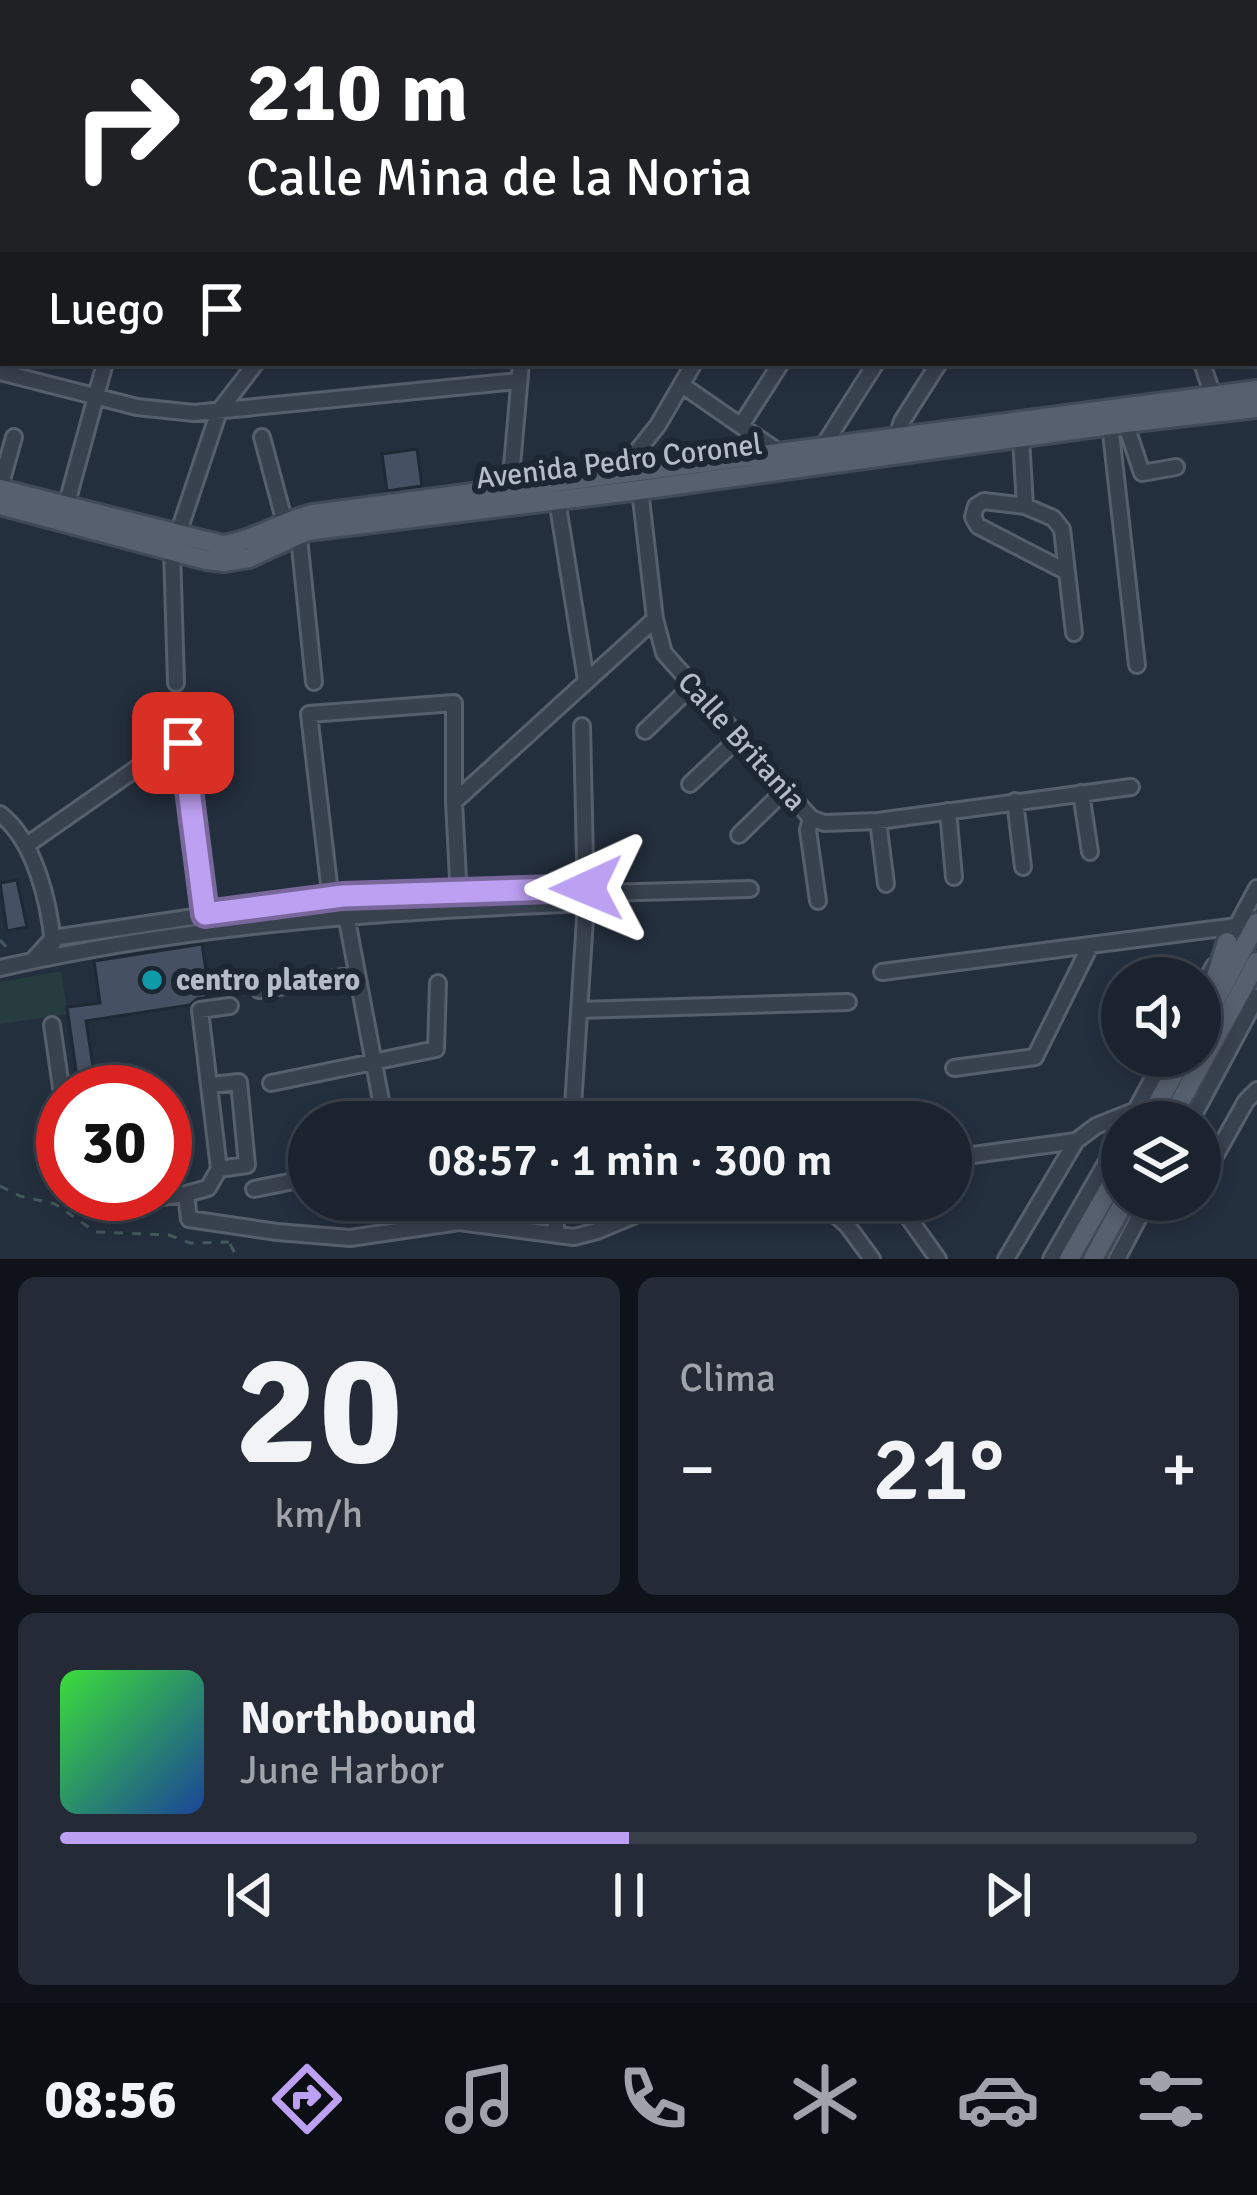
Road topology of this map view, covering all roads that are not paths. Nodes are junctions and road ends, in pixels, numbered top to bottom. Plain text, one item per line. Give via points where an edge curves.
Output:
1 (105, 366) edge
2 (254, 366) edge
3 (520, 366) edge
4 (692, 366) edge
5 (779, 366) edge
6 (874, 366) edge
7 (937, 366) edge
8 (1205, 366) edge
9 (0, 372) edge
10 (518, 381) junction
11 (682, 385) junction
12 (1257, 390) edge
13 (1213, 396) junction
14 (96, 397) junction
15 (1257, 408) edge
16 (219, 411) junction
17 (1117, 417) junction
18 (742, 424) junction
19 (14, 437) dead end
20 (262, 437) dead end
21 (897, 437) junction
22 (1021, 438) junction
23 (822, 448) junction
24 (787, 461) junction
25 (1176, 467) dead end
26 (619, 474) junction
27 (0, 488) edge
28 (510, 489) junction
29 (640, 490) junction
30 (557, 500) junction
31 (0, 505) edge
32 (1025, 506) junction
33 (424, 508) junction
34 (64, 514) junction
35 (294, 525) junction
36 (175, 542) junction
37 (1067, 572) junction
38 (655, 619) junction
39 (1074, 633) dead end
40 (1137, 665) dead end
41 (586, 680) junction
42 (314, 682) dead end
43 (176, 683) dead end
44 (693, 686) junction
45 (582, 726) dead end
46 (645, 731) dead end
47 (741, 736) junction
48 (690, 784) dead end
49 (1131, 787) dead end
50 (786, 789) junction
51 (1082, 794) junction
52 (1015, 801) junction
53 (454, 802) junction
54 (947, 811) junction
55 (0, 814) edge
56 (811, 818) junction
57 (878, 820) junction
58 (740, 835) dead end
59 (27, 845) junction
60 (1090, 851) dead end
61 (1023, 867) dead end
62 (954, 878) dead end
63 (886, 884) dead end
64 (1257, 888) edge
65 (751, 889) dead end
66 (592, 895) junction
67 (336, 896) junction
68 (459, 901) junction
69 (818, 901) dead end
70 (205, 914) junction
71 (339, 918) junction
72 (1240, 930) edge
73 (208, 931) junction
74 (53, 938) junction
75 (1090, 946) junction
76 (53, 955) junction
77 (1221, 959) edge
78 (33, 960) junction
79 (0, 968) edge
80 (1255, 968) edge
81 (883, 972) dead end
82 (356, 975) junction
83 (1221, 976) edge
84 (1221, 976) edge
85 (438, 983) dead end
86 (259, 990) dead end
87 (848, 1002) dead end
88 (230, 1006) dead end
89 (1250, 1006) edge
90 (579, 1010) junction
91 (52, 1025) dead end
92 (375, 1063) junction
93 (58, 1065) edge
94 (953, 1068) dead end
95 (1168, 1077) edge
96 (271, 1083) dead end
97 (209, 1085) junction
98 (1257, 1090) edge
99 (381, 1101) edge
100 (573, 1101) edge
101 (1150, 1101) edge
102 (1184, 1101) edge
103 (1201, 1101) edge
104 (1101, 1125) edge
105 (1076, 1141) junction
106 (1221, 1146) edge
107 (972, 1155) edge
108 (219, 1169) junction
109 (1101, 1174) edge
110 (288, 1182) edge
111 (254, 1189) dead end
112 (192, 1192) edge
113 (1086, 1202) junction
114 (1101, 1203) edge
115 (192, 1219) edge
116 (556, 1221) edge
117 (621, 1221) edge
118 (843, 1221) edge
119 (911, 1221) edge
120 (1137, 1221) edge
121 (1113, 1223) joint
122 (556, 1234) junction
123 (1120, 1253) edge
124 (1071, 1256) edge
125 (872, 1259) edge
126 (938, 1259) edge
127 (1006, 1259) edge
128 (1051, 1259) edge
129 (1093, 1259) edge

1 - 14 street
2 - 16 street
3 - 10 street
4 - 11 street
5 - 18 street
6 - 23 street
7 - 21 street
8 - 13 street
9 - 14 street
10 - 16 street
10 - 28 street
11 - 18 street
11 - 26 street
12 - 13 main road, Avenida Pedro Coronel
13 - 17 main road, Avenida Pedro Coronel
14 - 16 street via 168,412
14 - 34 street
15 - 17 main road, Avenida Pedro Coronel
16 - 36 street
17 - 21 main road, Avenida Pedro Coronel
17 - 22 main road, Avenida Pedro Coronel
17 - 25 street via 1142,473
17 - 40 street
18 - 24 street
19 - 27 street
20 - 35 street
21 - 23 main road, Avenida Pedro Coronel
22 - 24 main road, Avenida Pedro Coronel
22 - 32 street
23 - 24 main road, Avenida Pedro Coronel
24 - 26 main road, Avenida Pedro Coronel
24 - 29 main road, Avenida Pedro Coronel
26 - 28 main road, Avenida Pedro Coronel
27 - 34 main road, Avenida Pedro Coronel
28 - 33 main road, Avenida Pedro Coronel
29 - 30 main road, Avenida Pedro Coronel
29 - 38 street, Calle Britania
30 - 33 main road, Avenida Pedro Coronel
30 - 41 street
31 - 34 main road, Avenida Pedro Coronel
32 - 37 street via 1062,529
32 - 37 street via 984,501 973,517
33 - 35 main road, Avenida Pedro Coronel via 307,531
34 - 36 main road, Avenida Pedro Coronel
35 - 36 main road, Avenida Pedro Coronel via 264,552 237,560 206,560
35 - 42 street
36 - 43 street
37 - 39 street
38 - 41 street
38 - 44 street, Calle Britania via 664,653
41 - 53 street
44 - 46 street
44 - 47 street, Calle Britania
45 - 66 street
47 - 48 street
47 - 50 street, Calle Britania
49 - 51 street, Calle Britania
50 - 56 street, Calle Britania
50 - 58 street
51 - 52 street, Calle Britania
51 - 60 street
52 - 54 street, Calle Britania
52 - 61 street
53 - 67 street via 454,703 309,714
53 - 68 street
54 - 57 street, Calle Britania
54 - 62 street
55 - 59 street
56 - 57 street, Calle Britania
56 - 69 street
57 - 63 street
59 - 70 street via 183,743
59 - 74 street
64 - 72 street
65 - 66 street
66 - 68 street
66 - 90 street
67 - 68 street
67 - 70 street
67 - 71 street
68 - 71 street
70 - 73 street
70 - 74 street
71 - 73 street
71 - 82 street
72 - 75 street
72 - 77 street
72 - 83 main road
72 - 84 main road
73 - 76 street
74 - 76 street
74 - 78 street
75 - 81 street
75 - 94 street via 1035,1057
76 - 78 street
78 - 79 street
80 - 89 main road
82 - 86 street
82 - 92 street
85 - 92 street via 436,1049
87 - 90 street
88 - 97 street via 200,1010
89 - 102 main road
89 - 103 street
90 - 100 street
91 - 93 street
92 - 96 street
92 - 99 street
95 - 101 main road
97 - 108 street
97 - 108 street via 239,1082 247,1165
98 - 106 street
104 - 105 street
105 - 107 street
105 - 127 street
108 - 112 street via 208,1187
109 - 113 street
110 - 111 street
113 - 124 main road
113 - 128 street
114 - 124 main road
115 - 122 street via 350,1238 459,1222
116 - 122 street
117 - 122 street via 574,1237
118 - 125 street
119 - 126 street
120 - 123 street
121 - 123 main road
121 - 129 main road

